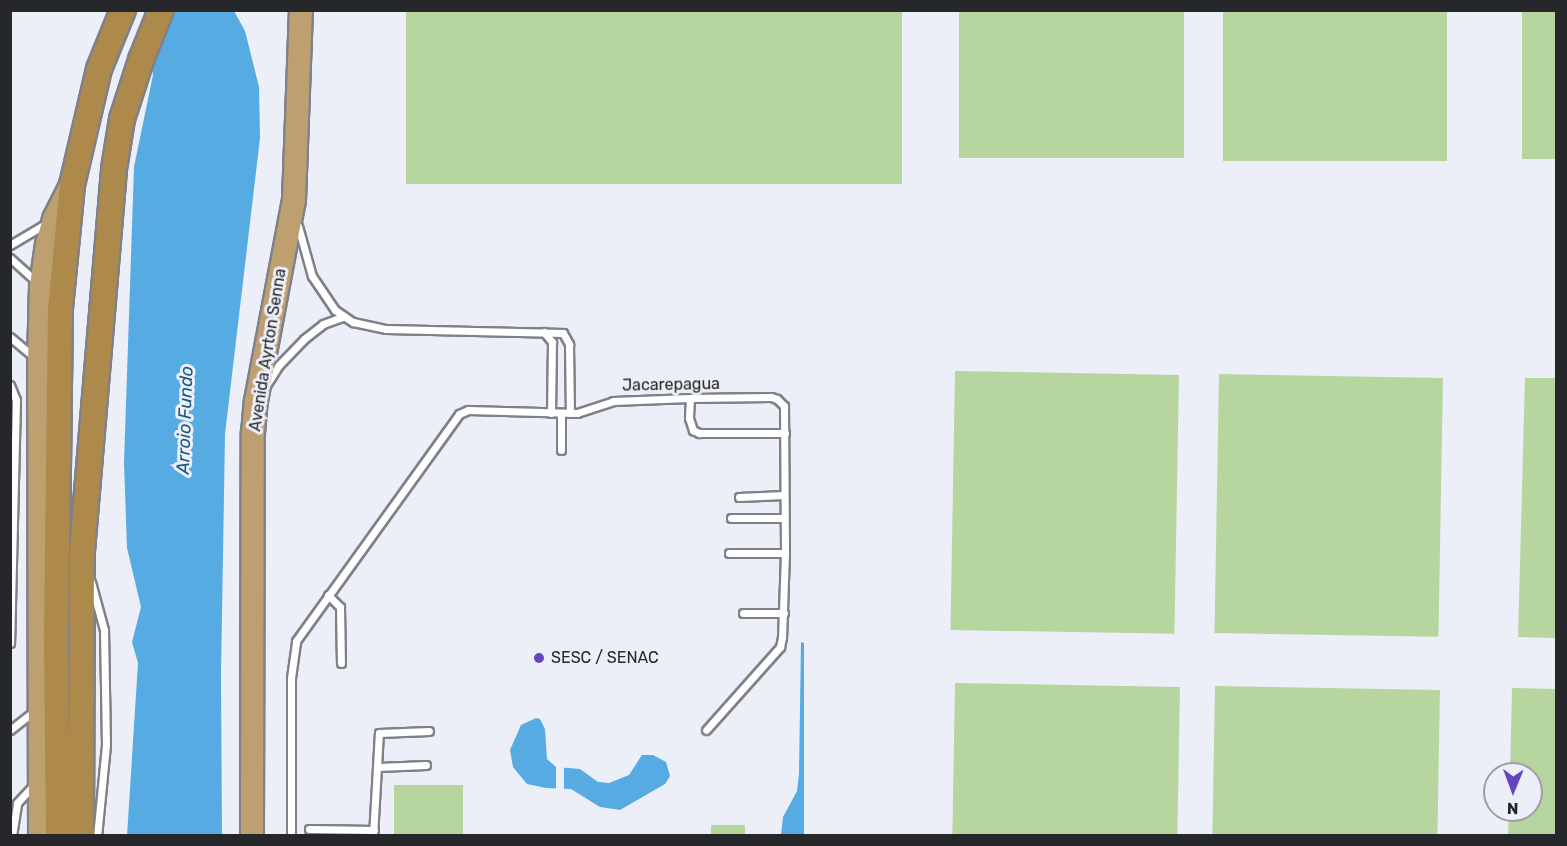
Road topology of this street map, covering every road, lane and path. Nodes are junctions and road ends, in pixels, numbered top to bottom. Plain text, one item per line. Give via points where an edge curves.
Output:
1 (123, 10) edge
2 (161, 10) edge
3 (301, 10) edge
4 (72, 185) junction
5 (294, 200) junction
6 (54, 219) junction
7 (10, 245) edge
8 (10, 258) edge
9 (41, 286) junction
10 (342, 317) junction
11 (544, 332) junction
12 (10, 337) edge
13 (39, 362) junction
14 (10, 385) edge
15 (690, 398) junction
16 (256, 401) junction
17 (552, 413) junction
18 (561, 413) junction
19 (570, 413) junction
20 (785, 434) junction
21 (561, 450) dead end
22 (784, 495) junction
23 (739, 497) dead end
24 (731, 518) dead end
25 (784, 518) junction
26 (12, 520) edge
27 (82, 551) junction
28 (729, 553) dead end
29 (785, 553) junction
30 (328, 595) junction
31 (742, 613) dead end
32 (784, 613) junction
33 (10, 643) edge
34 (341, 663) dead end
35 (40, 706) junction
36 (706, 729) dead end
37 (10, 730) edge
38 (429, 731) dead end
39 (426, 765) dead end
40 (378, 766) junction
41 (40, 779) junction
42 (14, 802) edge
43 (309, 830) dead end
44 (374, 832) edge
45 (12, 836) edge
46 (40, 836) edge
47 (58, 836) edge
48 (81, 836) edge
49 (98, 836) edge
50 (252, 836) edge
51 (291, 836) edge

1 - 4 highway via 99,69
2 - 27 highway via 122,119 114,169
3 - 5 highway, Avenida Ayrton Senna
4 - 6 highway
4 - 47 highway via 60,308
5 - 10 lane via 301,244 312,276
5 - 16 highway, Avenida Ayrton Senna
6 - 7 lane
6 - 9 highway
8 - 9 lane
9 - 13 highway
10 - 11 lane via 375,328
10 - 16 lane via 323,324 297,345
11 - 17 lane via 552,342
11 - 19 lane via 567,336
12 - 13 lane
13 - 35 highway
14 - 26 lane via 16,400
15 - 19 lane, Jacarepagua via 613,401
15 - 20 lane, Jacarepagua via 777,399 784,406
15 - 20 lane via 689,418 693,430 699,433
16 - 50 highway, Avenida Ayrton Senna
17 - 18 lane, Jacarepagua
17 - 30 lane, Jacarepagua via 468,410 454,421
18 - 19 lane, Jacarepagua
18 - 21 lane
20 - 22 lane
22 - 23 lane
22 - 25 lane
24 - 25 lane
25 - 29 lane
26 - 33 lane
27 - 48 highway
27 - 49 lane via 104,630 106,746
28 - 29 lane
29 - 32 lane
30 - 34 lane via 340,607
30 - 51 lane via 296,641 293,653
31 - 32 lane
32 - 36 lane via 780,647
35 - 37 lane
35 - 41 highway
38 - 40 lane via 381,731
39 - 40 lane
40 - 44 lane
41 - 42 lane
41 - 46 highway
42 - 45 lane
43 - 44 lane

